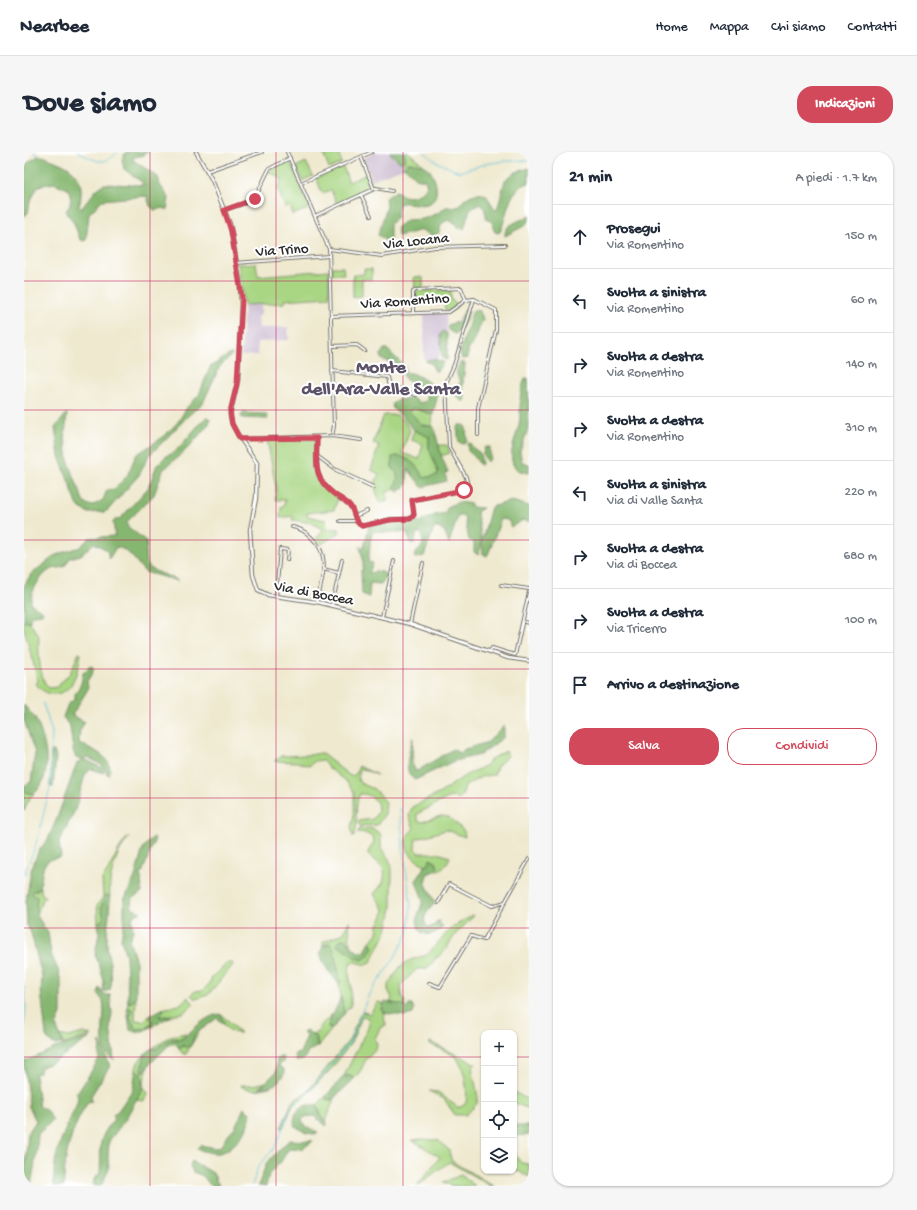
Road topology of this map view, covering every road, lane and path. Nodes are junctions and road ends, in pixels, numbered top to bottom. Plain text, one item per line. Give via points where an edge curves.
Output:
1 (196, 152) edge
2 (262, 152) edge
3 (287, 152) edge
4 (372, 152) edge
5 (361, 157) junction
6 (290, 158) junction
7 (207, 170) junction
8 (301, 183) junction
9 (374, 189) junction
10 (392, 191) dead end
11 (361, 195) junction
12 (224, 210) junction
13 (315, 216) junction
14 (371, 216) dead end
15 (505, 245) dead end
16 (330, 249) junction
17 (329, 256) junction
18 (236, 263) junction
19 (474, 299) junction
20 (466, 300) junction
21 (413, 312) junction
22 (331, 316) junction
23 (332, 346) junction
24 (365, 350) dead end
25 (332, 371) junction
26 (416, 395) dead end
27 (478, 435) dead end
28 (332, 436) junction
29 (317, 438) junction
30 (240, 439) junction
31 (361, 440) dead end
32 (317, 456) junction
33 (373, 487) dead end
34 (367, 511) dead end
35 (355, 516) junction
36 (356, 520) junction
37 (340, 522) dead end
38 (292, 527) dead end
39 (287, 560) dead end
40 (342, 560) dead end
41 (394, 561) dead end
42 (423, 563) dead end
43 (324, 570) junction
44 (339, 573) junction
45 (501, 585) dead end
46 (529, 588) edge
47 (529, 592) edge
48 (276, 596) junction
49 (317, 602) junction
50 (332, 605) junction
51 (382, 617) junction
52 (525, 622) dead end
53 (529, 623) edge
54 (410, 624) junction
55 (490, 651) junction
56 (529, 661) edge
57 (529, 859) edge
58 (505, 902) junction
59 (438, 903) dead end
60 (428, 983) dead end

1 - 7 street, Via di Boccea
2 - 7 street
3 - 6 street
4 - 5 street
5 - 8 street
5 - 9 street
6 - 8 street
6 - 12 street via 269,169 254,200
7 - 12 street, Via di Boccea
8 - 13 street
9 - 10 street
9 - 11 street
11 - 13 street
11 - 14 street
12 - 18 street, Via di Boccea via 230,224
13 - 16 street
15 - 16 street, Via Locana via 435,247 382,256
16 - 17 street
17 - 18 street, Via Trino
17 - 22 street
18 - 30 street, Via di Boccea via 242,298 237,384 230,412 232,424
19 - 20 street, Via Romentino
19 - 27 street via 496,310 495,334 478,408
19 - 36 street, Via Romentino via 446,383 449,448 468,482 468,488 412,500 414,515 409,519 363,526
20 - 21 street, Via Romentino via 450,312
20 - 21 street via 461,288 416,290 413,292
21 - 22 street, Via Romentino
22 - 23 street
23 - 24 street via 356,345
23 - 25 street
25 - 26 street via 387,377 389,387 404,389
25 - 28 street
28 - 29 street
28 - 31 street
29 - 30 street
29 - 32 street
30 - 48 street, Via di Boccea via 257,465 256,498 250,530 253,578 260,591
32 - 33 street via 336,470
32 - 35 street via 320,480 324,486 351,506
34 - 35 street
35 - 36 street
36 - 37 street
38 - 43 street via 306,532 318,545 324,555
39 - 48 street via 288,550 280,549
40 - 44 street
41 - 51 street
42 - 54 street
43 - 44 street
43 - 49 street
44 - 50 street
45 - 46 street
47 - 55 street via 515,655 492,648
48 - 49 street, Via di Boccea
49 - 50 street, Via di Boccea
50 - 51 street, Via di Boccea
51 - 54 street, Via di Boccea
52 - 53 street
54 - 55 street, Via di Boccea
55 - 56 street, Via di Boccea
57 - 58 street
58 - 59 street via 492,906 449,884
58 - 60 street via 484,940 470,937 440,987

